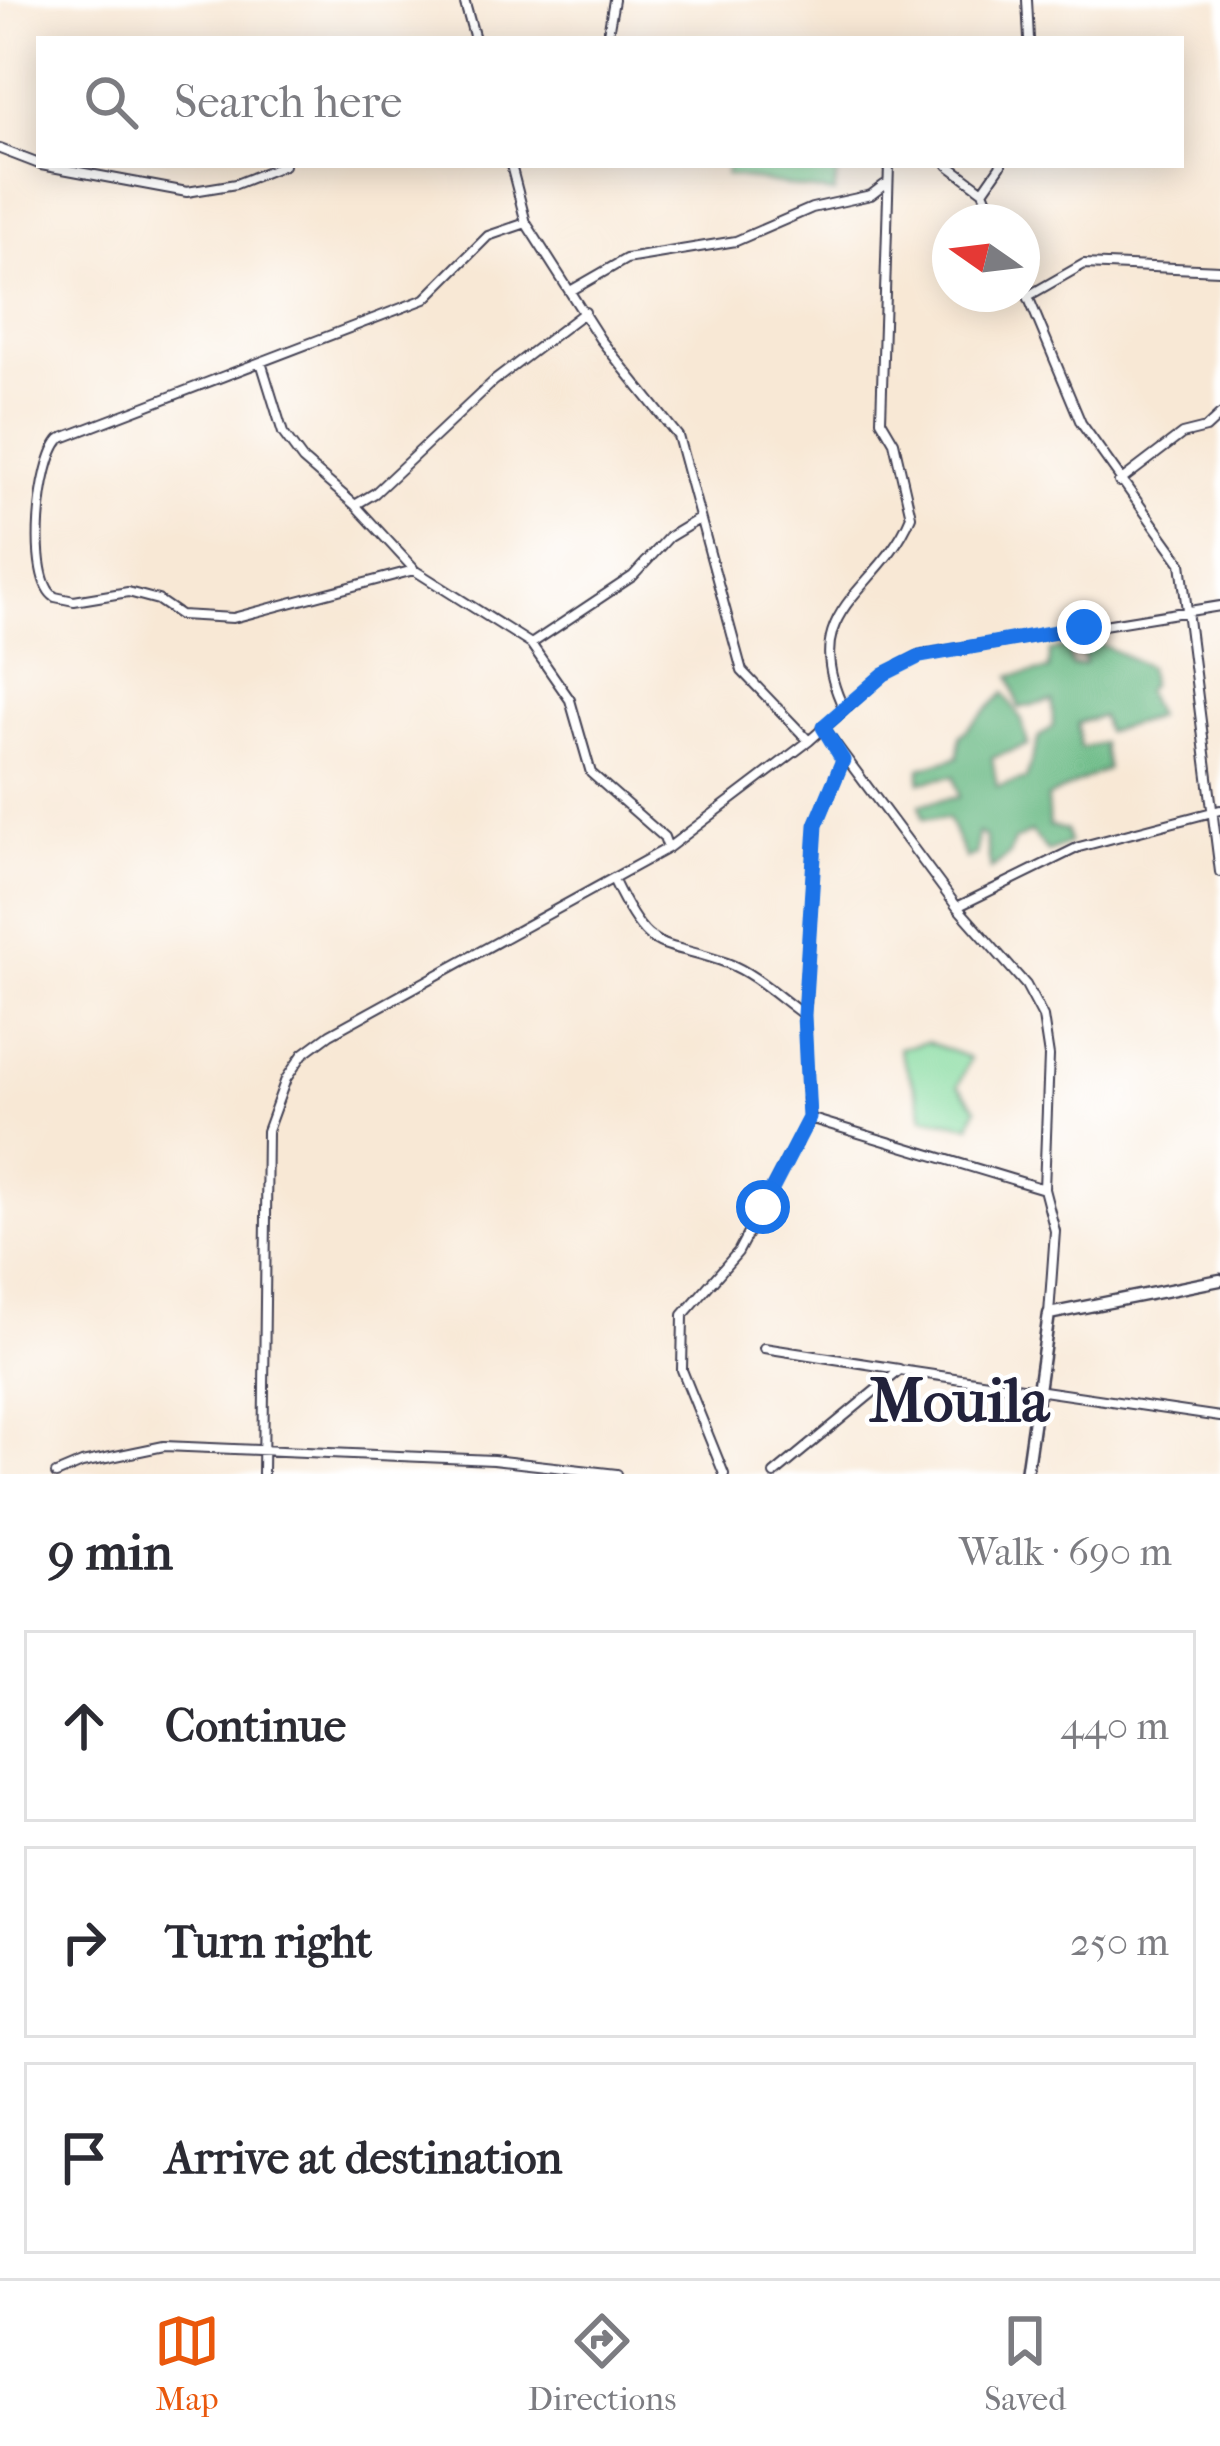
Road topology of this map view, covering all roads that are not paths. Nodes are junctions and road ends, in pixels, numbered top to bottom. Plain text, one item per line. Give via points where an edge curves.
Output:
1 (464, 0) edge
2 (614, 0) edge
3 (1027, 0) edge
4 (474, 36) edge
5 (608, 36) edge
6 (1029, 36) edge
7 (0, 149) edge
8 (36, 163) edge
9 (56, 168) edge
10 (276, 168) edge
11 (512, 168) edge
12 (889, 168) edge
13 (952, 168) edge
14 (999, 168) edge
15 (886, 184) junction
16 (983, 191) junction
17 (988, 204) edge
18 (526, 223) junction
19 (1220, 271) edge
20 (1040, 289) edge
21 (572, 290) junction
22 (585, 312) junction
23 (1035, 312) edge
24 (261, 362) junction
25 (1220, 415) edge
26 (1119, 482) junction
27 (375, 493) junction
28 (355, 505) junction
29 (699, 519) junction
30 (373, 523) junction
31 (414, 570) junction
32 (1220, 606) edge
33 (1189, 610) junction
34 (531, 644) junction
35 (844, 709) junction
36 (823, 727) junction
37 (809, 740) junction
38 (843, 760) junction
39 (1215, 811) edge
40 (668, 848) junction
41 (1220, 872) edge
42 (614, 881) junction
43 (957, 908) junction
44 (804, 1015) junction
45 (809, 1118) junction
46 (1044, 1190) junction
47 (1220, 1280) edge
48 (1048, 1314) junction
49 (764, 1348) dead end
50 (900, 1370) junction
51 (1038, 1390) junction
52 (1220, 1417) edge
53 (264, 1452) junction
54 (56, 1474) edge
55 (263, 1474) edge
56 (617, 1474) edge
57 (724, 1474) edge
58 (774, 1474) edge
59 (1027, 1474) edge

1 - 4 street
2 - 5 street
3 - 6 street
7 - 8 street
9 - 10 street via 187,192
11 - 18 street
12 - 15 street
13 - 16 street
14 - 16 street
15 - 21 street via 736,241 626,259
15 - 35 street via 881,420 911,516 828,642 826,663
16 - 17 street
18 - 21 street
18 - 24 street via 488,236 425,299
19 - 20 street via 1084,264
21 - 22 street
22 - 27 street via 494,381
22 - 29 street via 678,436
23 - 26 street via 1081,423
24 - 28 street via 283,433
24 - 31 street via 60,439 49,451 38,574 47,593 74,601 128,592 180,614 233,618
25 - 26 street
26 - 33 street via 1181,562
27 - 28 street
27 - 30 street
28 - 30 street
29 - 34 street via 633,576
29 - 37 street via 742,671
30 - 31 street
31 - 34 street
32 - 33 street
33 - 35 street via 920,656
33 - 39 street
34 - 40 street via 570,700 591,773
35 - 36 street
36 - 37 street
36 - 38 street
37 - 40 street
38 - 43 street
38 - 44 street via 816,825
39 - 41 street
39 - 43 street via 1078,847
40 - 42 street
42 - 44 street via 630,914 666,950 729,964
42 - 53 street via 330,1034 286,1079 267,1131
43 - 46 street via 1026,985 1043,1017
44 - 45 street
45 - 46 street
45 - 57 street via 738,1252 683,1316 682,1370
46 - 48 street via 1055,1232
47 - 48 street
48 - 51 street
49 - 50 street
50 - 51 street
50 - 58 street
51 - 52 street
51 - 59 street
53 - 54 street via 164,1446
53 - 55 street
53 - 56 street via 493,1460

